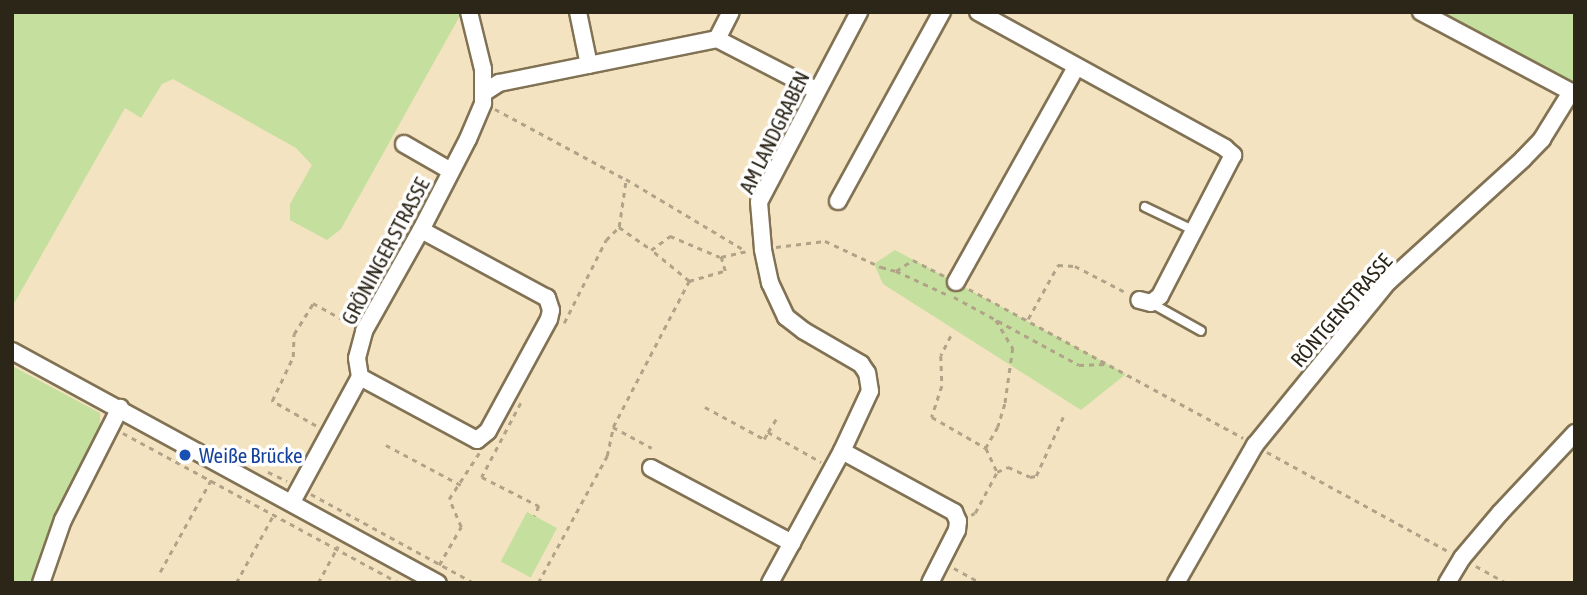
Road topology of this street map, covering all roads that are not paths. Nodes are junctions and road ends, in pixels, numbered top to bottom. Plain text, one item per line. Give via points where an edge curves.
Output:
1 (469, 12) edge
2 (578, 12) edge
3 (731, 12) edge
4 (859, 12) edge
5 (942, 12) edge
6 (978, 12) edge
7 (1421, 12) edge
8 (717, 39) junction
9 (589, 65) junction
10 (1076, 66) junction
11 (816, 90) junction
12 (1573, 93) edge
13 (484, 98) junction
14 (404, 145) dead end
15 (450, 171) junction
16 (838, 201) dead end
17 (1146, 207) dead end
18 (421, 230) junction
19 (1195, 231) junction
20 (956, 282) road end
21 (1145, 301) joint
22 (1201, 331) dead end
23 (12, 351) edge
24 (360, 377) junction
25 (120, 408) junction
26 (1575, 433) edge
27 (842, 451) junction
28 (651, 468) dead end
29 (292, 502) junction
30 (792, 542) junction
31 (435, 581) edge
32 (41, 583) edge
33 (770, 583) edge
34 (930, 583) edge
35 (1176, 583) edge
36 (1447, 583) edge

1 - 13 street
2 - 9 street
3 - 8 street
4 - 11 street, AM LANDGRABEN
5 - 16 street
6 - 10 street
7 - 12 street
8 - 9 street
8 - 11 street
9 - 13 street via 499,83
10 - 19 street via 1233,155
10 - 20 street
11 - 27 street, AM LANDGRABEN via 759,202 754,250 786,317 851,357 867,373 868,400
12 - 35 street, RÖNTGENSTRASSE via 1523,159 1388,282 1255,445
13 - 15 street, GRÖNINGER STRASSE
14 - 15 street, GRÖNINGER STRASSE
15 - 18 street, GRÖNINGER STRASSE
17 - 19 lane
18 - 24 street, GRÖNINGER STRASSE via 364,331 357,358
18 - 24 street via 547,298 551,310 488,431 477,439
19 - 21 street via 1160,296
21 - 22 lane
23 - 25 street
24 - 29 street, GRÖNINGER STRASSE
25 - 29 street
25 - 32 street via 63,520
26 - 36 street via 1462,558
27 - 30 street, AM LANDGRABEN
27 - 34 street via 947,505 958,521
28 - 30 street
29 - 31 street
30 - 33 street, AM LANDGRABEN

